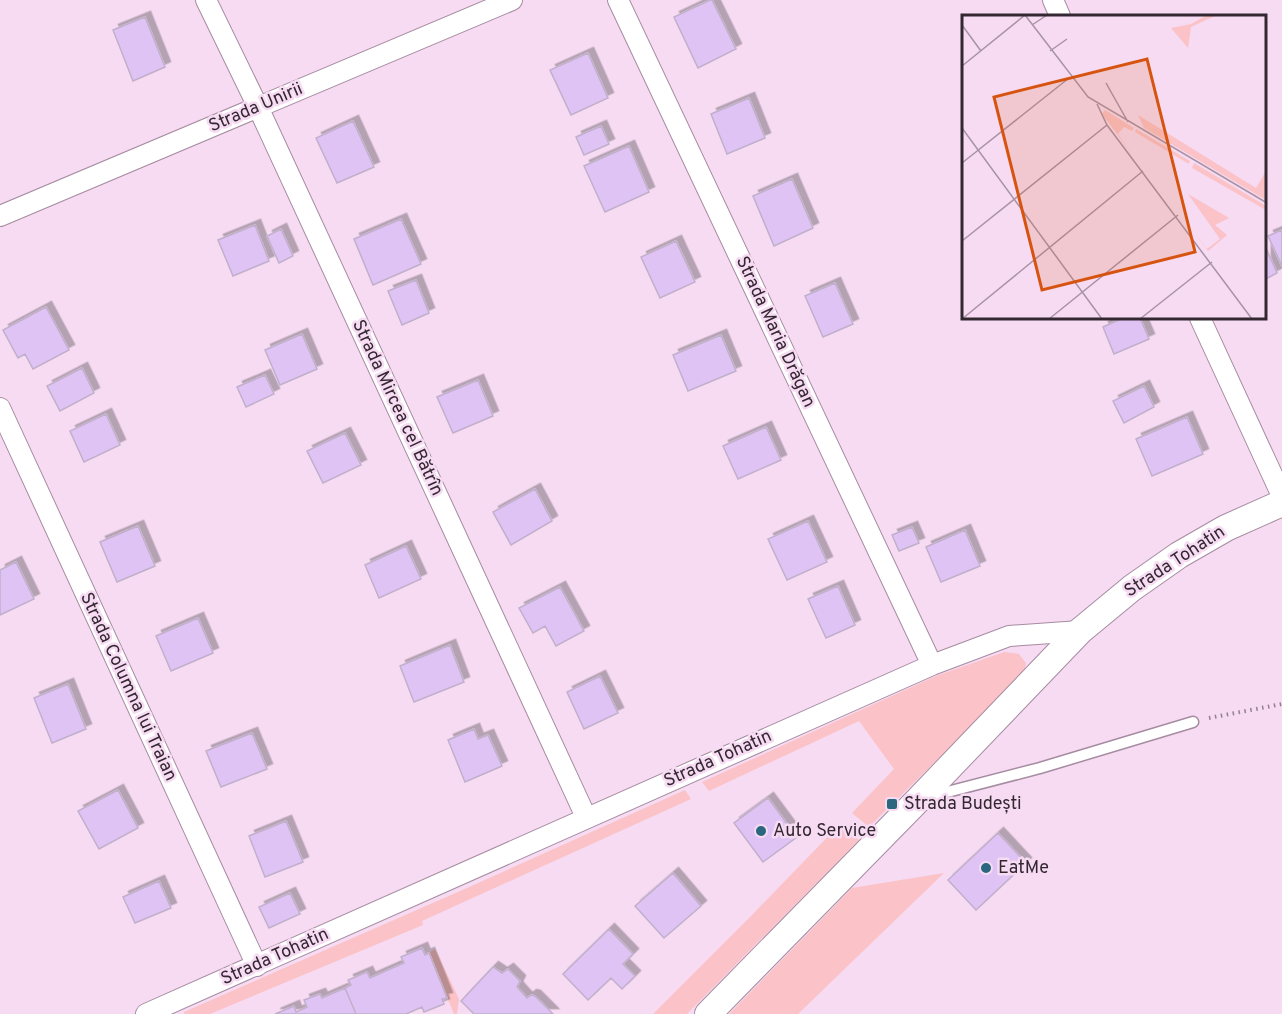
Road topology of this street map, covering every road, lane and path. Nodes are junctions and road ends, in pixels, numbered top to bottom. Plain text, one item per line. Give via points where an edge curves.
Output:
1 (206, 0) edge
2 (512, 0) edge
3 (618, 0) edge
4 (1053, 0) edge
5 (1060, 15) edge
6 (258, 107) junction
7 (0, 216) edge
8 (1201, 320) edge
9 (0, 408) edge
10 (1282, 496) edge
11 (1282, 503) edge
12 (1080, 631) junction
13 (932, 665) junction
14 (1282, 704) edge
15 (1193, 722) joint
16 (918, 800) junction
17 (586, 817) junction
18 (257, 966) junction
19 (146, 1014) edge
20 (708, 1014) edge

1 - 6 street, Strada Mircea cel Bătrîn
2 - 6 street, Strada Unirii
3 - 13 street, Strada Maria Drăgan
4 - 5 street
6 - 7 street, Strada Unirii
6 - 17 street, Strada Mircea cel Bătrîn
8 - 10 street
9 - 18 street, Strada Columna lui Traian
11 - 12 street, Strada Tohatin via 1179,555
12 - 13 street, Strada Tohatin via 1009,636
12 - 16 street
13 - 17 street, Strada Tohatin
14 - 15 path
15 - 16 lane
16 - 20 street
17 - 18 street, Strada Tohatin
18 - 19 street, Strada Tohatin

